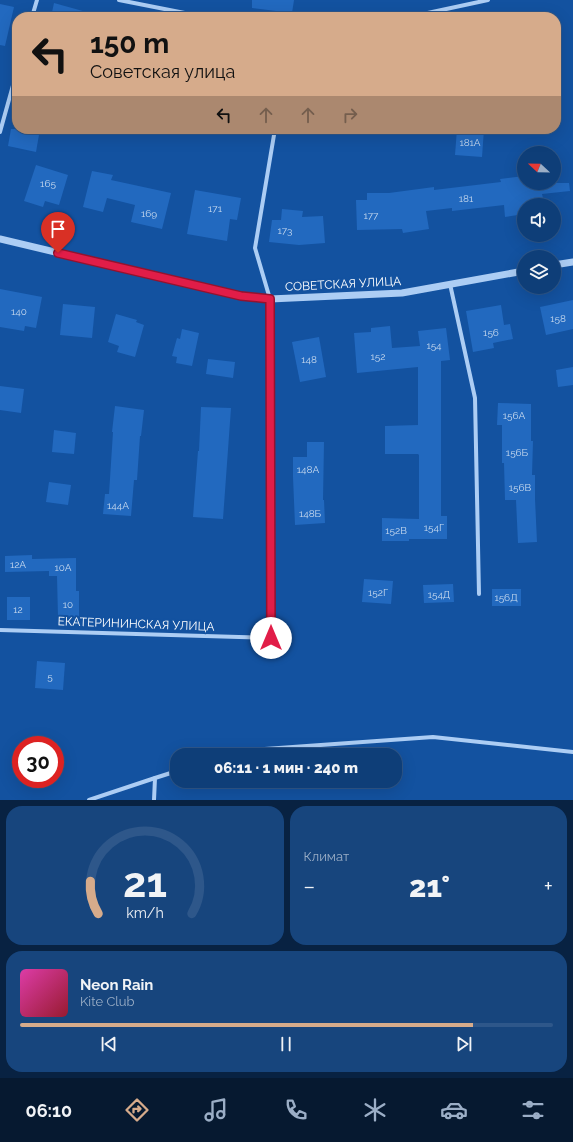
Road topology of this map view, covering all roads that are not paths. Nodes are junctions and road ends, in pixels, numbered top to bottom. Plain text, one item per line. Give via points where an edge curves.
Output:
1 (37, 0) edge
2 (119, 0) edge
3 (488, 0) edge
4 (33, 12) edge
5 (180, 12) edge
6 (432, 12) edge
7 (12, 89) edge
8 (0, 132) edge
9 (274, 134) edge
10 (0, 239) edge
11 (573, 262) edge
12 (561, 265) edge
13 (517, 272) edge
14 (450, 284) junction
15 (270, 299) junction
16 (478, 594) dead end
17 (0, 630) edge
18 (280, 748) edge
19 (573, 752) edge
20 (170, 773) edge
21 (155, 778) junction
22 (89, 800) edge
23 (154, 800) edge

1 - 4 street
2 - 5 street
3 - 6 street
7 - 8 street
9 - 15 street via 255,248
10 - 15 street, СОВЕТСКАЯ УЛИЦА via 241,296
11 - 12 street
13 - 14 street, СОВЕТСКАЯ УЛИЦА
14 - 15 street, СОВЕТСКАЯ УЛИЦА via 402,293
14 - 16 street via 475,398
15 - 17 street, ЕКАТЕРИНИНСКАЯ УЛИЦА via 271,638
18 - 19 street via 433,737
20 - 21 street
21 - 22 street
21 - 23 street

